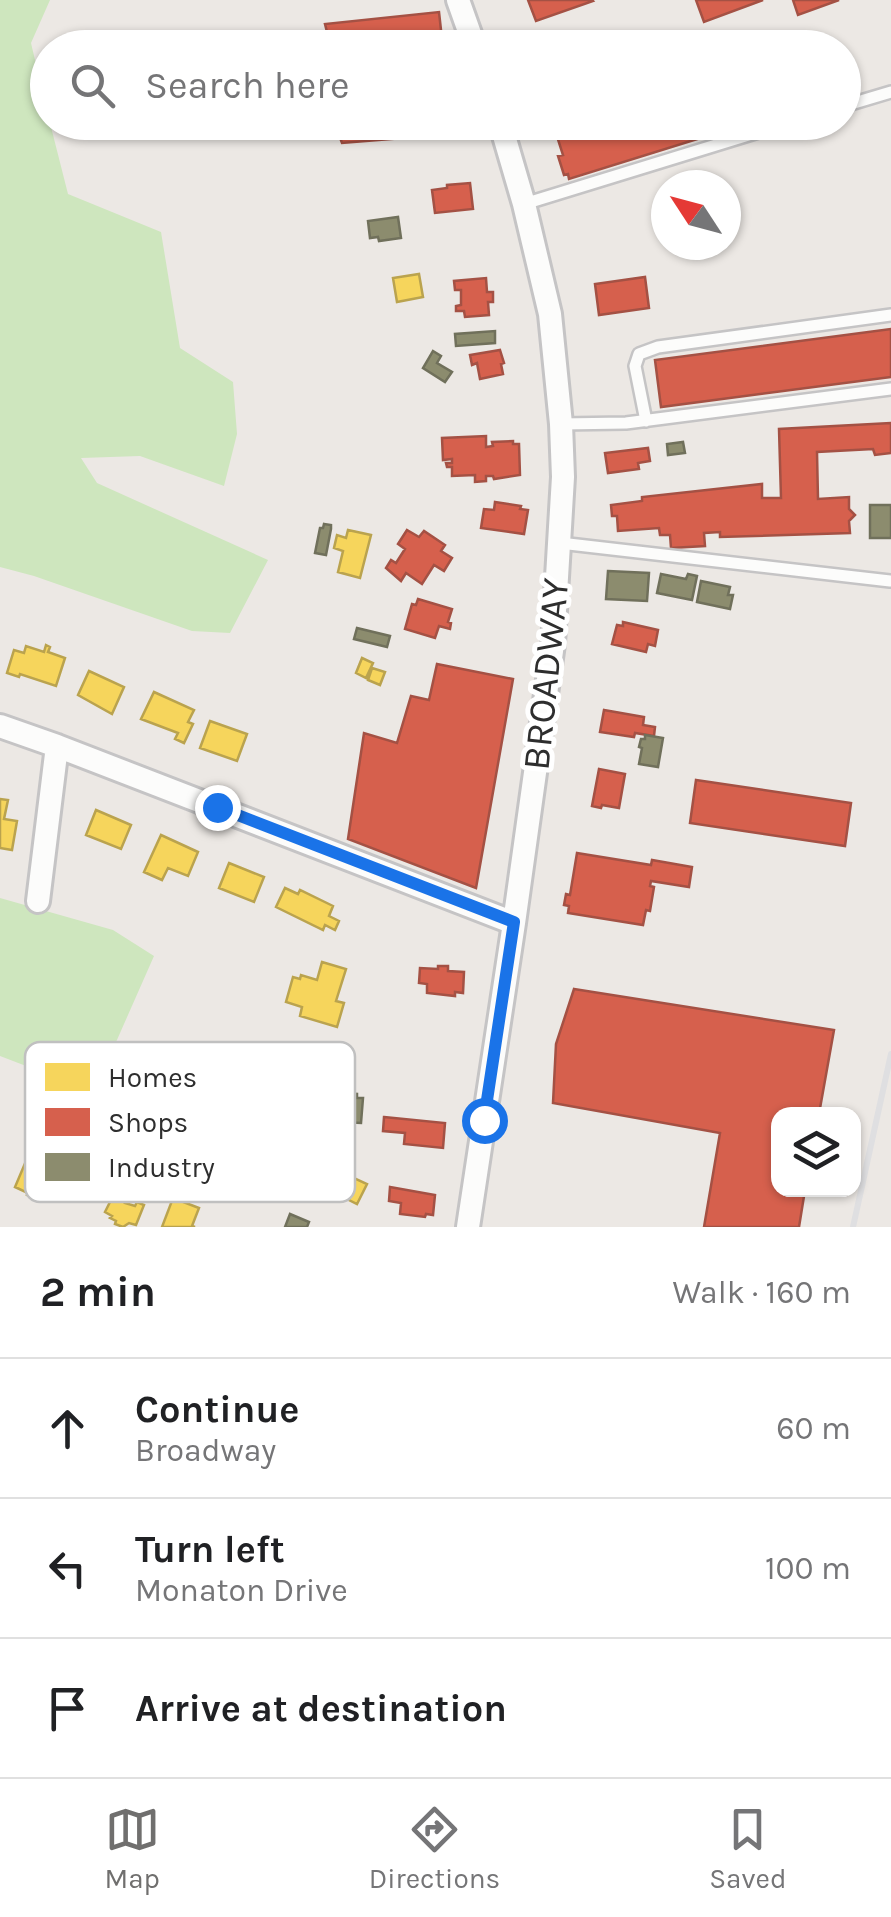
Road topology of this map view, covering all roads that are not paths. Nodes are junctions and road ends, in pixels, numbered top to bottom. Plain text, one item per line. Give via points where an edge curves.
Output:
1 (458, 0) edge
2 (469, 30) edge
3 (891, 92) edge
4 (861, 101) edge
5 (505, 140) edge
6 (732, 140) edge
7 (524, 204) junction
8 (891, 315) edge
9 (891, 389) edge
10 (646, 420) junction
11 (561, 424) junction
12 (560, 543) junction
13 (890, 580) edge
14 (0, 726) edge
15 (57, 746) junction
16 (38, 901) dead end
17 (514, 922) junction
18 (468, 1227) edge

1 - 2 street
3 - 4 lane
5 - 7 street, BROADWAY
6 - 7 lane
7 - 11 street, BROADWAY via 550,314
8 - 10 lane via 639,354
9 - 10 lane
10 - 11 lane
11 - 12 street, BROADWAY
12 - 13 lane
12 - 17 street, BROADWAY via 553,644
14 - 15 street
15 - 16 street
15 - 17 street
17 - 18 street, BROADWAY

